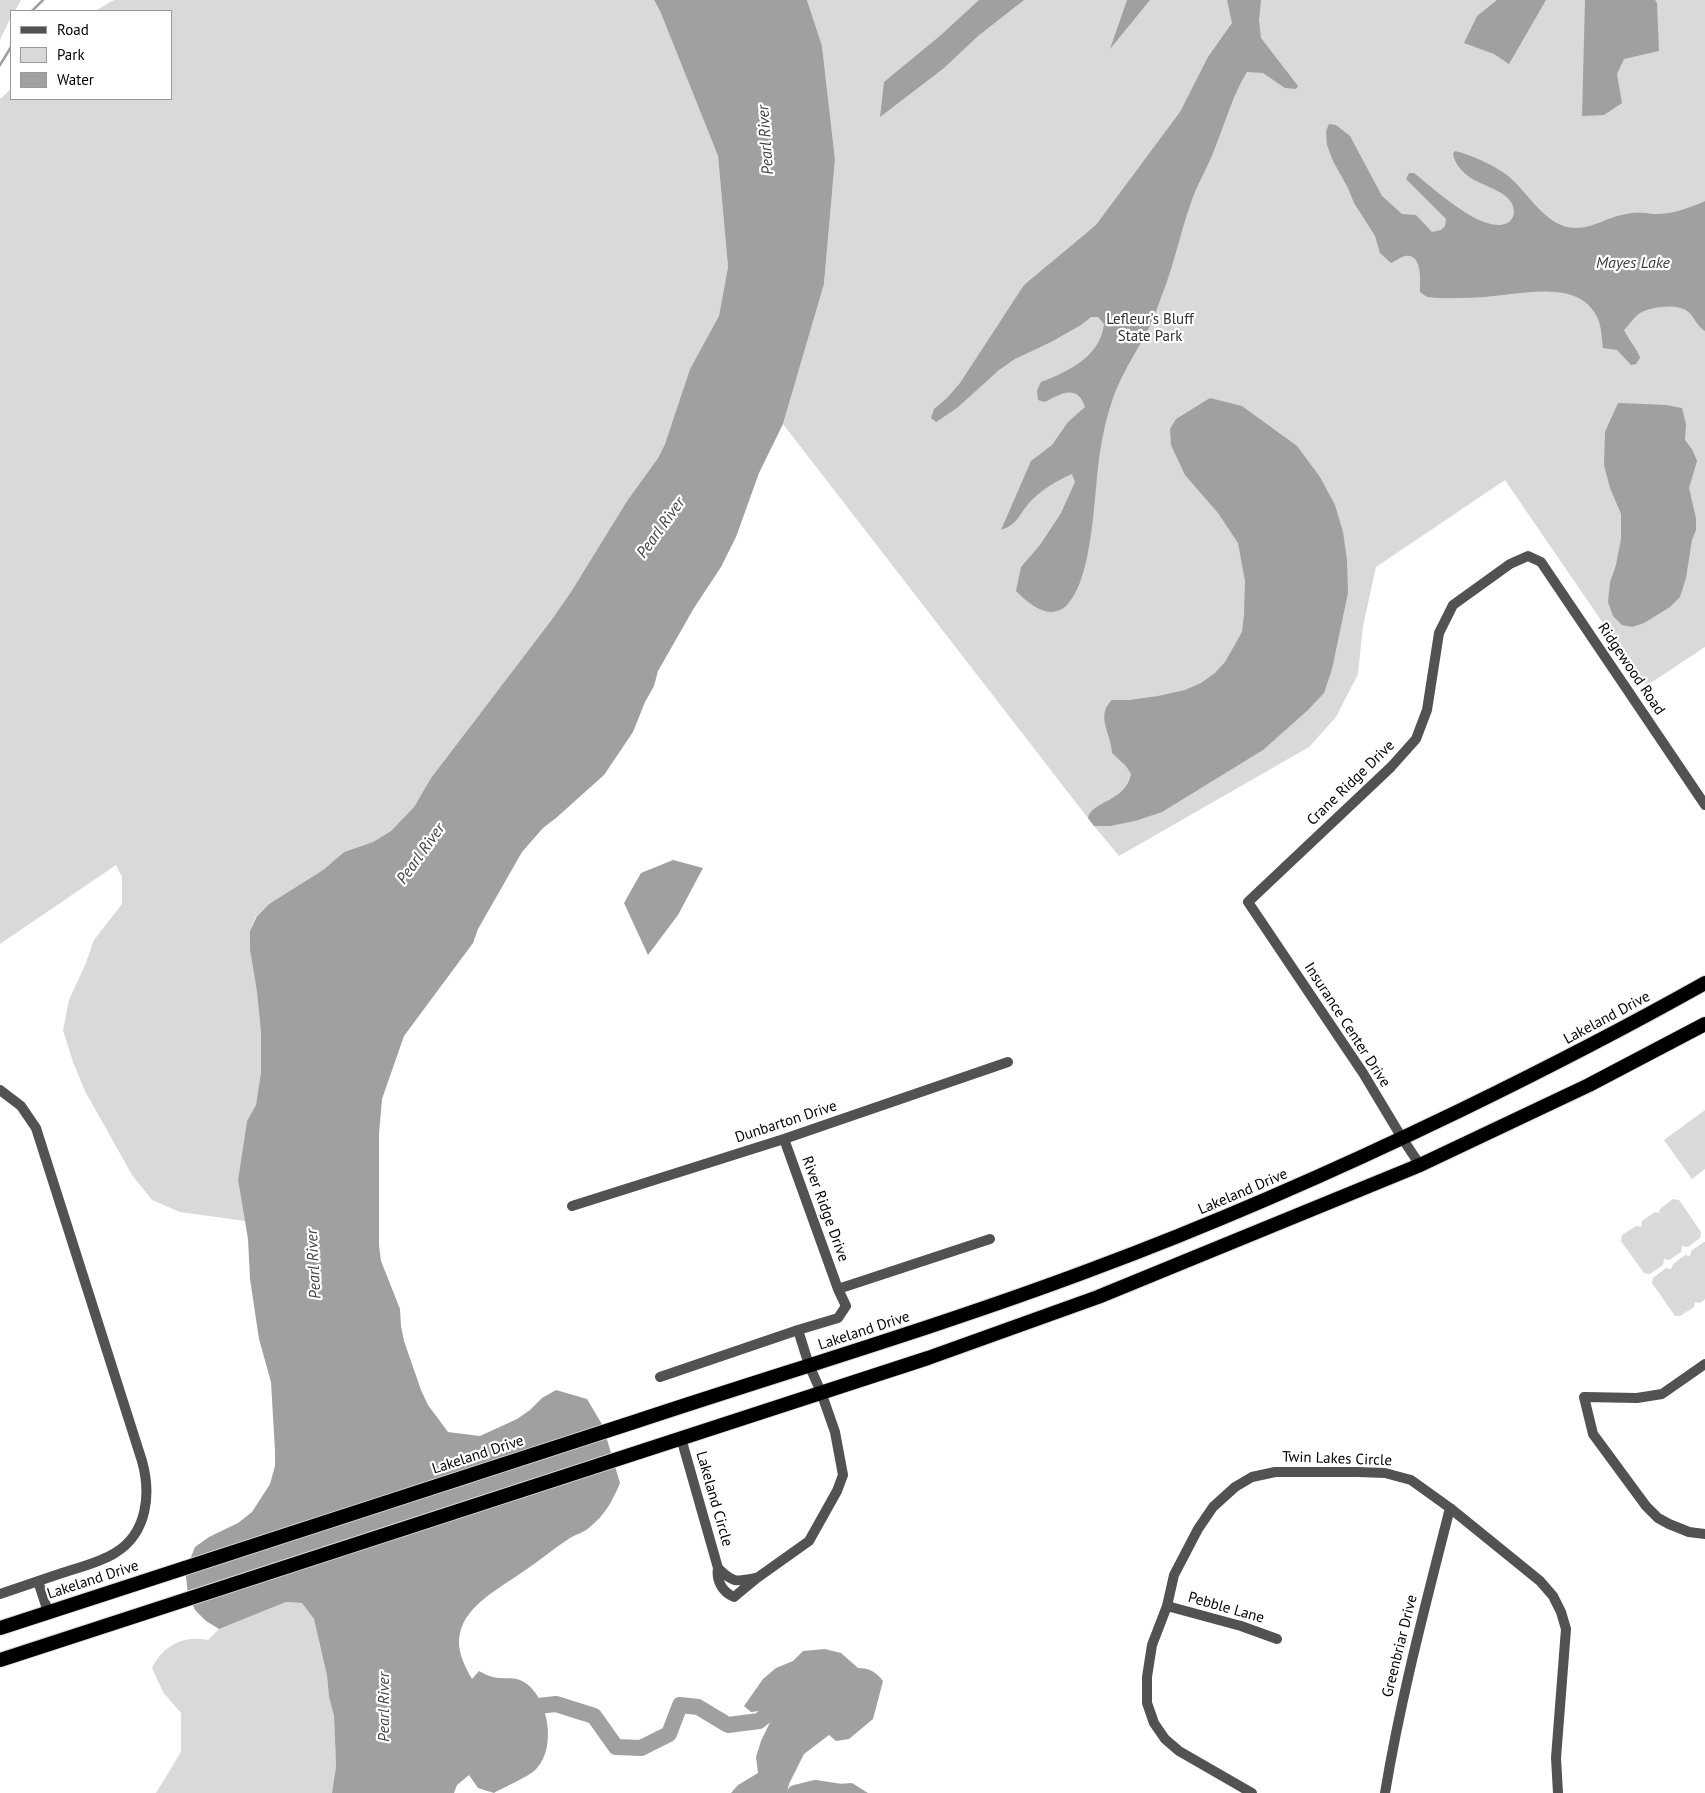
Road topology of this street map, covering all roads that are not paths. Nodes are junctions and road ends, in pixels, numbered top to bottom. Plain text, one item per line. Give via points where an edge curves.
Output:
1 (1528, 556) joint
2 (1705, 805) edge
3 (1248, 902) joint
4 (1705, 983) edge
5 (1705, 1024) edge
6 (1008, 1062) dead end
7 (0, 1090) edge
8 (1402, 1138) junction
9 (784, 1139) junction
10 (1420, 1165) junction
11 (572, 1206) dead end
12 (990, 1239) dead end
13 (838, 1289) junction
14 (798, 1330) junction
15 (1705, 1364) edge
16 (809, 1365) junction
17 (660, 1377) dead end
18 (821, 1392) junction
19 (681, 1438) junction
20 (1450, 1508) junction
21 (1705, 1534) edge
22 (718, 1568) junction
23 (757, 1578) junction
24 (38, 1581) junction
25 (0, 1594) edge
26 (1167, 1606) junction
27 (48, 1612) junction
28 (0, 1628) edge
29 (1277, 1639) dead end
30 (0, 1660) edge
31 (1252, 1793) edge
32 (1385, 1793) edge
33 (1558, 1793) edge

1 - 2 street, Ridgewood Road via 1541,562
1 - 3 street, Crane Ridge Drive via 1510,564 1453,605 1439,633 1427,710 1416,739 1391,768
3 - 8 street, Insurance Center Drive via 1363,1073
4 - 8 highway, Lakeland Drive via 1551,1066
5 - 10 highway via 1589,1085
6 - 9 street, Dunbarton Drive
7 - 24 street via 21,1106 36,1128 142,1460 147,1487 147,1505 141,1523 117,1552
8 - 10 street, Insurance Center Drive
8 - 16 highway, Lakeland Drive via 1271,1198 1086,1272
9 - 11 street, Dunbarton Drive
9 - 13 street, River Ridge Drive
10 - 18 highway via 1098,1297 928,1358
12 - 13 street
13 - 14 street, River Ridge Drive via 846,1306 838,1318
14 - 16 street, Lakeland Circle
14 - 17 street
15 - 21 street via 1662,1394 1637,1398 1584,1397 1593,1434 1646,1506 1670,1524
16 - 18 street, Lakeland Circle
16 - 27 highway, Lakeland Drive
18 - 19 highway
18 - 23 street, Lakeland Circle via 835,1432 843,1474 810,1541
19 - 22 street, Lakeland Circle
19 - 30 highway
20 - 26 street, Twin Lakes Circle via 1411,1480 1385,1473 1275,1472 1252,1477 1213,1507 1198,1529 1174,1575
20 - 32 street, Greenbriar Drive via 1410,1663
20 - 33 street, Twin Lakes Circle via 1540,1581 1561,1612 1566,1629 1556,1758
22 - 23 street, Lakeland Circle via 737,1582
22 - 23 street, Lakeland Circle via 722,1589 734,1597
24 - 25 street
24 - 27 street
26 - 29 street, Pebble Lane
26 - 31 street, Twin Lakes Circle via 1152,1645 1146,1678 1147,1703 1154,1723 1165,1740 1179,1751
27 - 28 highway, Lakeland Drive

